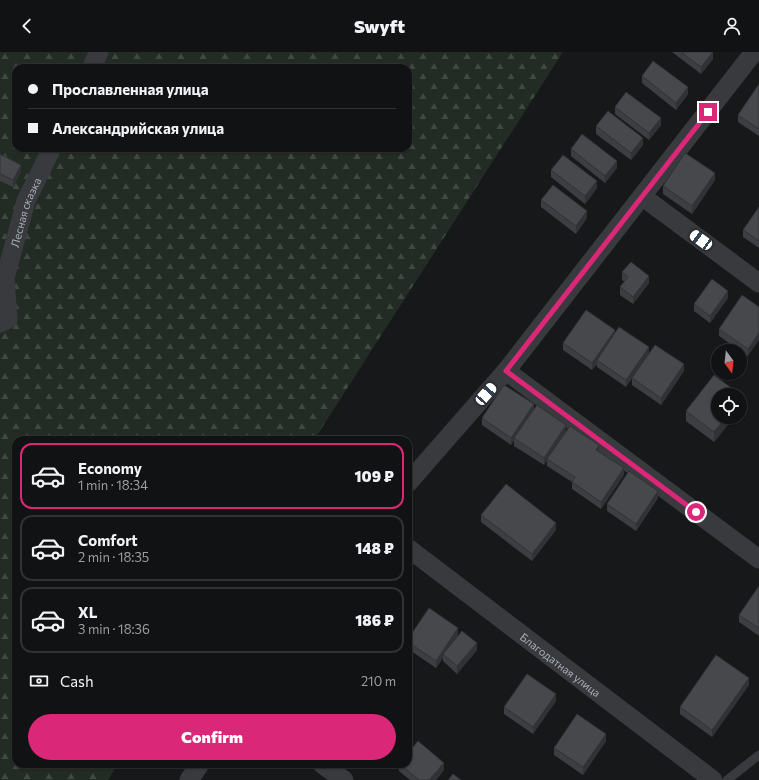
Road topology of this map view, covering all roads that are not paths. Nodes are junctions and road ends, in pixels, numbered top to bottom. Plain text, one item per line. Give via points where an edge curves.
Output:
1 (98, 52) edge
2 (754, 52) edge
3 (93, 64) edge
4 (50, 152) edge
5 (642, 197) junction
6 (759, 283) edge
7 (0, 323) edge
8 (506, 371) junction
9 (412, 478) edge
10 (412, 551) edge
11 (759, 559) edge
12 (759, 755) edge
13 (197, 768) edge
14 (328, 768) edge
15 (189, 780) edge
16 (344, 780) edge
17 (713, 780) edge
18 (727, 780) edge

1 - 3 street
2 - 5 street
4 - 7 street, Лесная сказка via 26,202 5,278 8,319
5 - 6 street
5 - 8 street
8 - 9 street
8 - 11 street
10 - 17 street, Благодатная улица
12 - 18 lane
13 - 15 street
14 - 16 street

